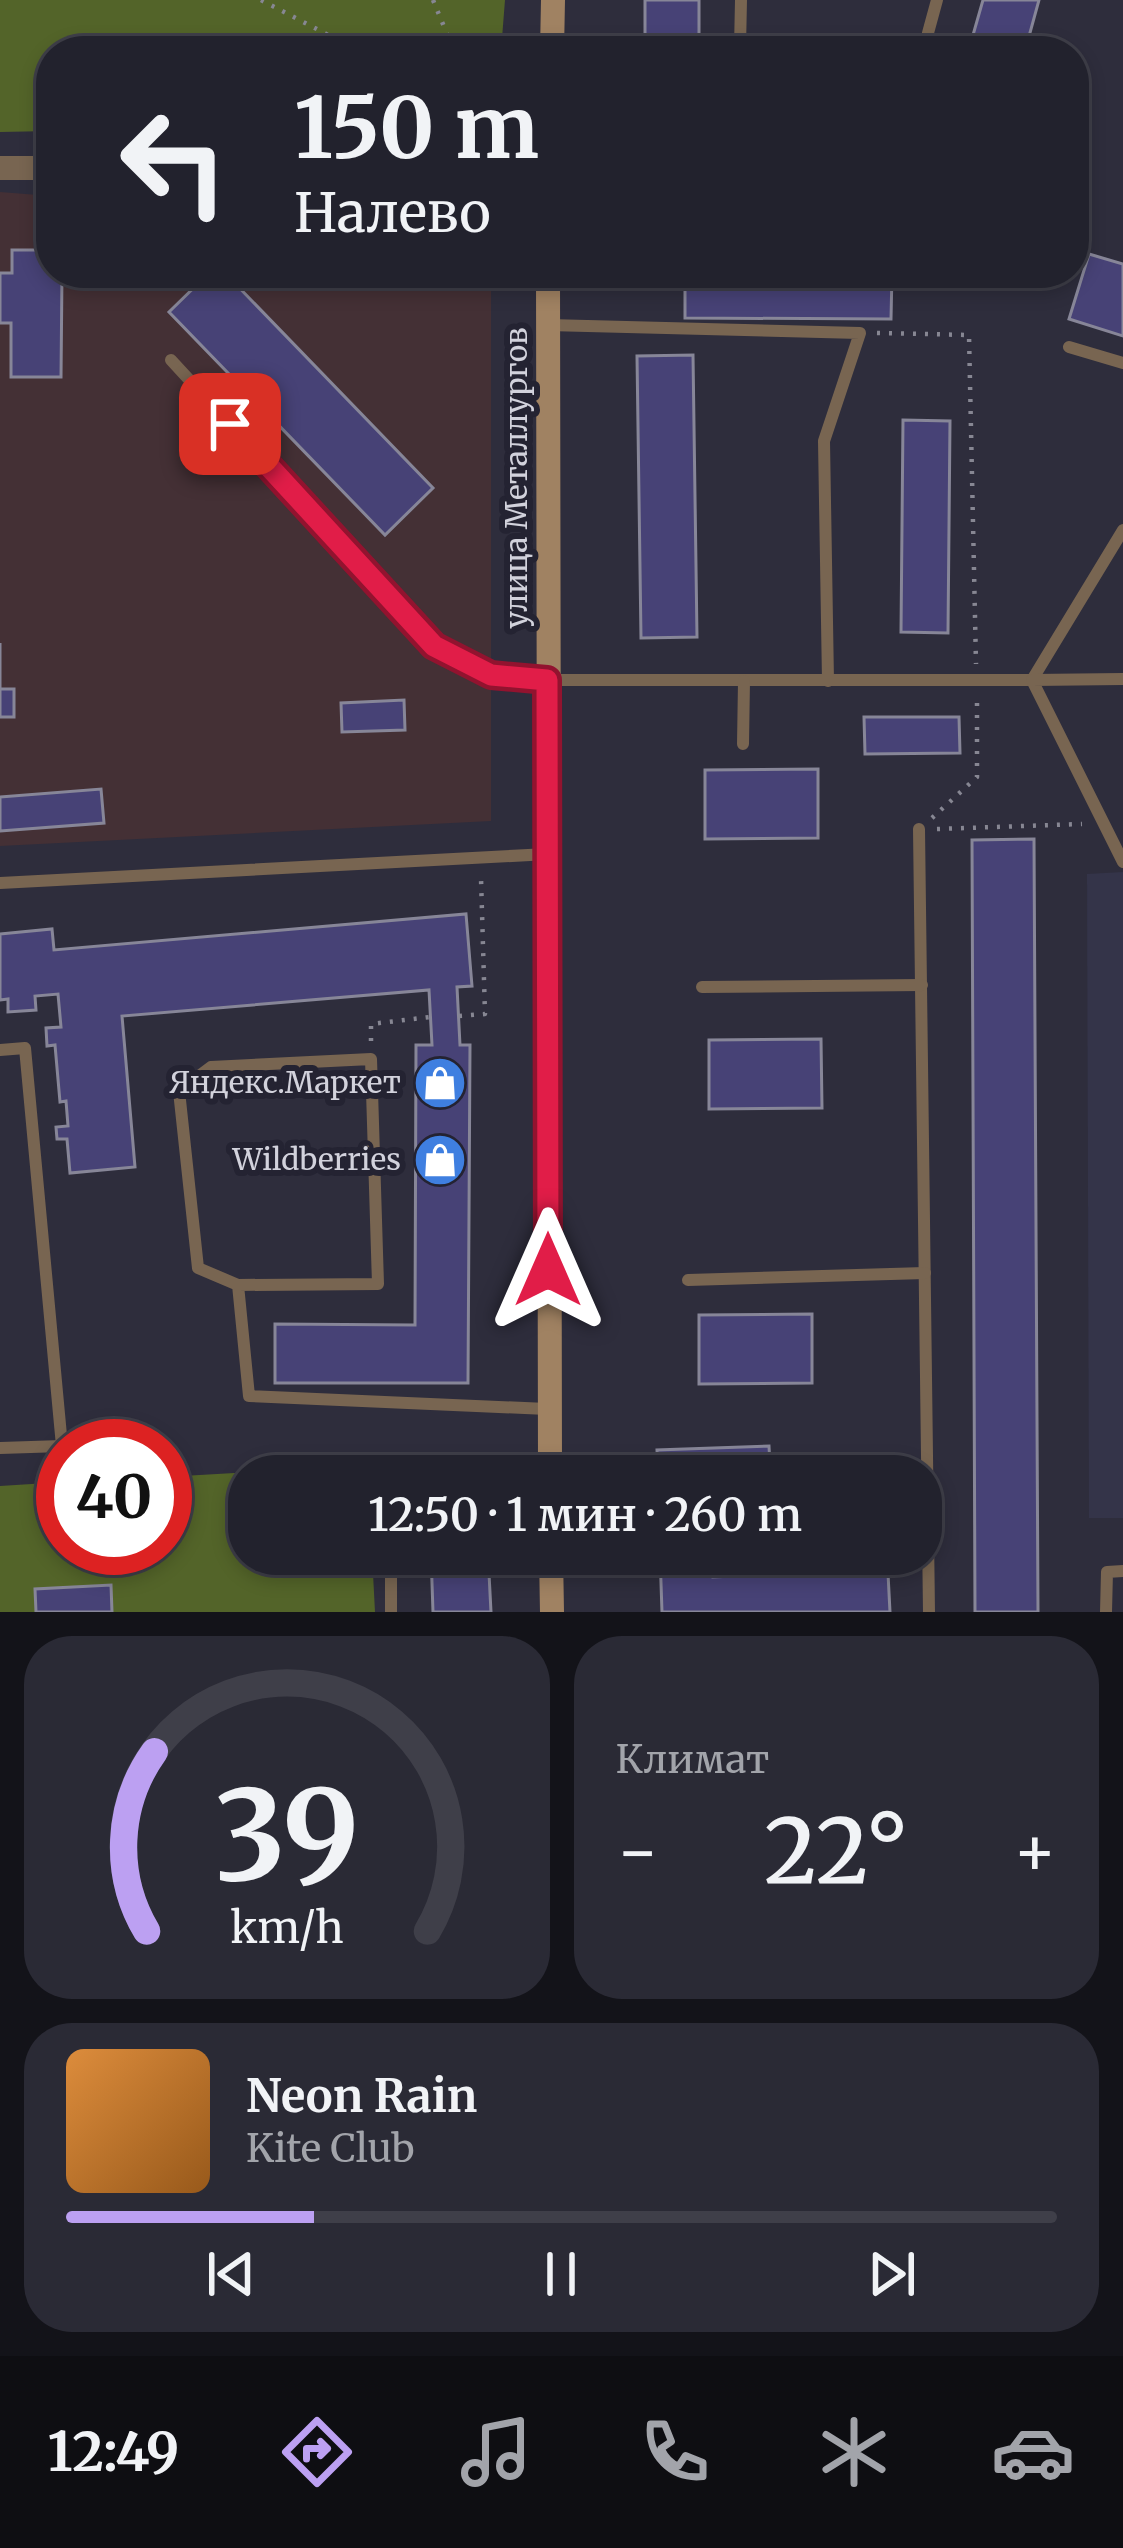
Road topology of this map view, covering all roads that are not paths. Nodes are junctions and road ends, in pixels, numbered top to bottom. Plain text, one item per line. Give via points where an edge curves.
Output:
1 (553, 0) edge
2 (741, 0) edge
3 (938, 0) edge
4 (928, 33) dead end
5 (552, 36) edge
6 (740, 36) edge
7 (36, 168) edge
8 (0, 169) edge
9 (548, 288) edge
10 (548, 325) junction
11 (1069, 347) dead end
12 (171, 360) dead end
13 (1123, 363) edge
14 (1123, 530) edge
15 (1123, 679) edge
16 (547, 680) junction
17 (1033, 680) junction
18 (744, 681) junction
19 (827, 681) junction
20 (743, 744) dead end
21 (919, 829) road end
22 (548, 854) junction
23 (1123, 862) edge
24 (0, 883) edge
25 (922, 986) junction
26 (702, 987) dead end
27 (0, 1050) edge
28 (925, 1274) junction
29 (688, 1280) dead end
30 (238, 1285) junction
31 (548, 1409) junction
32 (0, 1448) edge
33 (549, 1455) edge
34 (1123, 1571) edge
35 (391, 1575) edge
36 (551, 1575) edge
37 (391, 1612) edge
38 (552, 1612) edge
39 (929, 1612) edge
40 (1106, 1612) edge

1 - 5 street
2 - 6 lane
3 - 4 lane
7 - 8 street
9 - 10 street, улица Металлургов
10 - 16 street, улица Металлургов
10 - 19 lane via 860,333 824,441
11 - 13 lane
12 - 16 lane via 434,646 491,675
14 - 17 lane
15 - 17 lane
16 - 18 lane
16 - 22 street, улица Металлургов
17 - 19 lane
17 - 23 lane
18 - 19 lane
18 - 20 lane
21 - 25 lane
22 - 24 lane
22 - 31 street, улица Металлургов
25 - 26 lane
25 - 28 lane
27 - 32 lane via 25,1048 62,1446
28 - 29 lane
28 - 39 lane
30 - 30 lane via 378,1284 371,1059 211,1067 179,1091 198,1268
30 - 31 lane via 249,1396
31 - 33 street, улица Металлургов
34 - 40 lane via 1107,1572
35 - 37 lane
36 - 38 street

